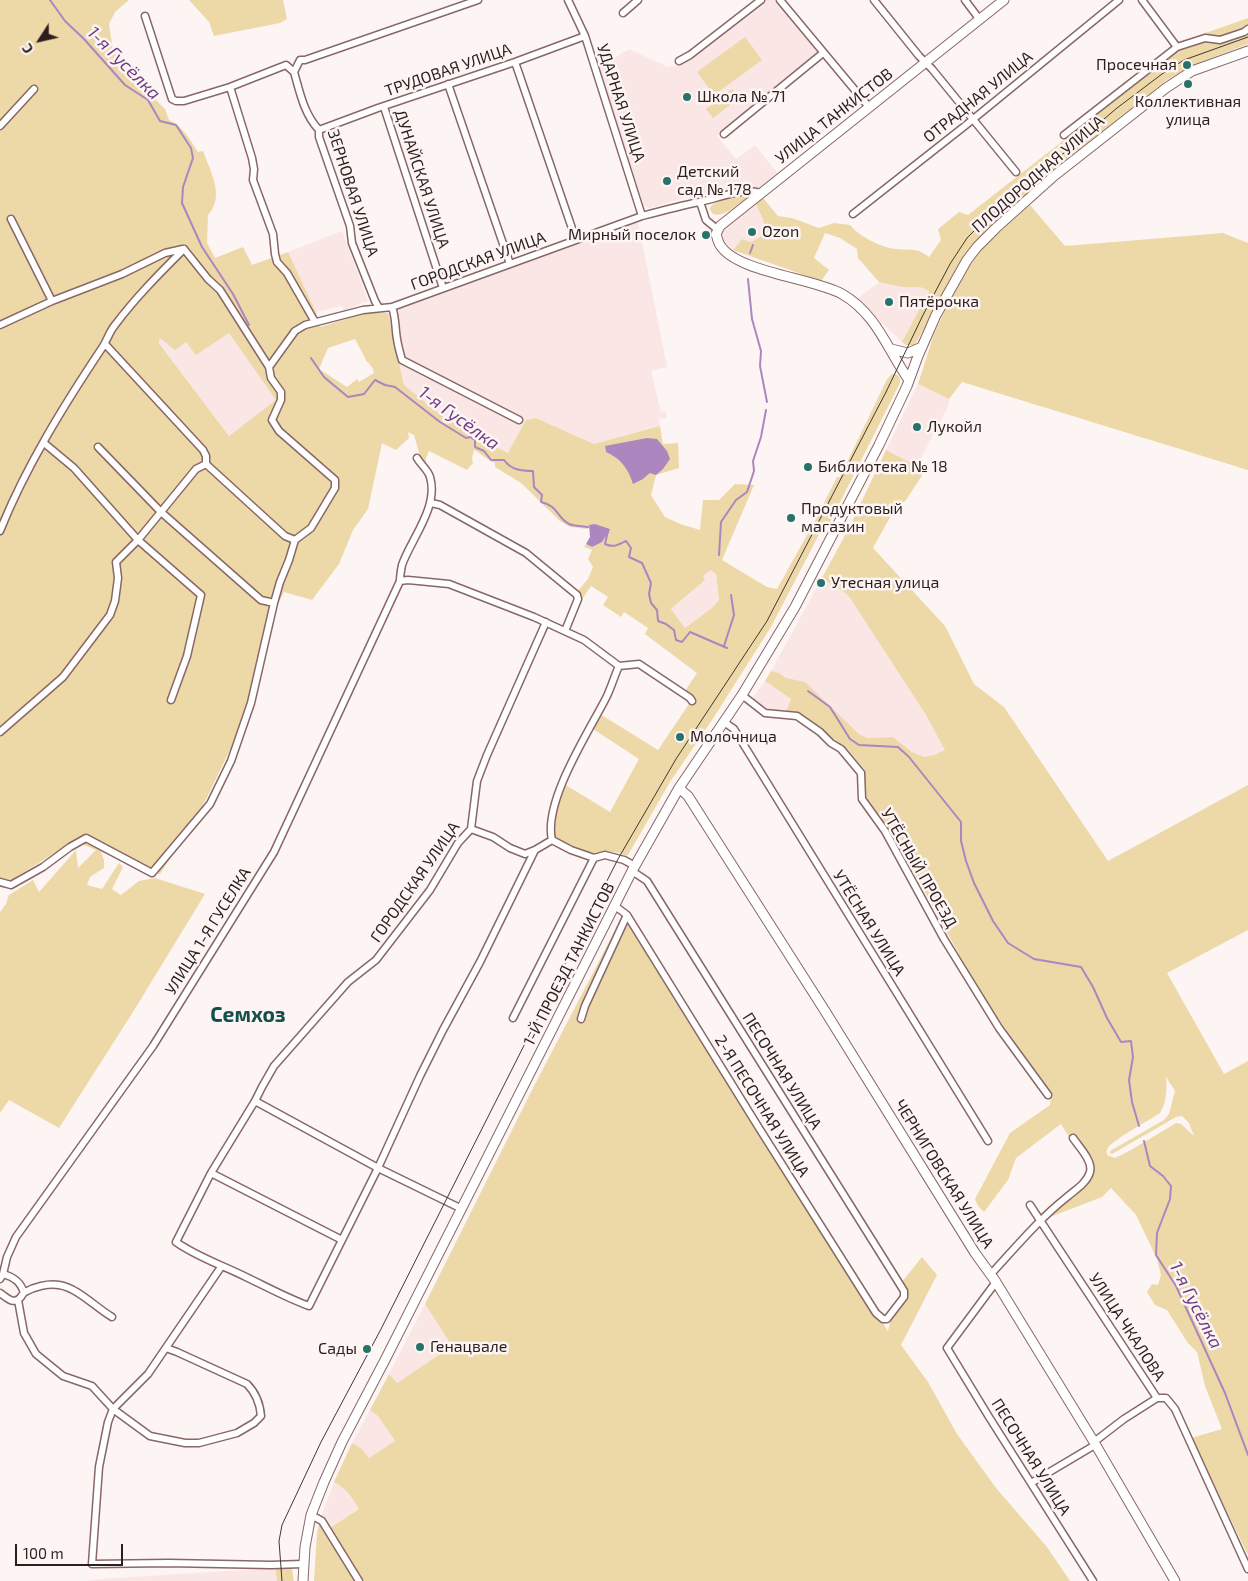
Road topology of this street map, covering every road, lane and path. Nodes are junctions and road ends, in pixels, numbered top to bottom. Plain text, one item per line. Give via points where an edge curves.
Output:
1 (478, 0) edge
2 (568, 0) edge
3 (638, 0) edge
4 (761, 0) edge
5 (780, 0) edge
6 (874, 0) edge
7 (965, 0) edge
8 (1004, 0) edge
9 (1119, 0) edge
10 (1142, 0) edge
11 (623, 14) dead end
12 (145, 16) dead end
13 (980, 20) junction
14 (1248, 29) edge
15 (585, 36) junction
16 (1177, 47) junction
17 (1248, 51) edge
18 (823, 53) junction
19 (679, 61) dead end
20 (515, 62) junction
21 (926, 63) junction
22 (294, 72) junction
23 (448, 84) junction
24 (230, 87) junction
25 (34, 89) dead end
26 (384, 107) junction
27 (869, 107) junction
28 (972, 119) junction
29 (0, 126) edge
30 (319, 130) junction
31 (724, 134) dead end
32 (1064, 136) dead end
33 (1016, 172) dead end
34 (761, 193) junction
35 (700, 202) junction
36 (853, 214) dead end
37 (642, 216) junction
38 (11, 219) dead end
39 (718, 230) junction
40 (576, 240) junction
41 (184, 249) junction
42 (510, 264) junction
43 (444, 288) junction
44 (52, 301) junction
45 (392, 307) junction
46 (379, 308) junction
47 (315, 322) junction
48 (0, 325) edge
49 (105, 344) junction
50 (922, 347) junction
51 (891, 348) junction
52 (269, 367) junction
53 (909, 380) junction
54 (519, 420) dead end
55 (44, 443) junction
56 (98, 447) dead end
57 (417, 458) dead end
58 (206, 464) junction
59 (431, 503) junction
60 (161, 512) junction
61 (0, 531) edge
62 (138, 540) junction
63 (295, 540) junction
64 (400, 581) junction
65 (274, 603) junction
66 (546, 622) junction
67 (565, 631) junction
68 (619, 666) junction
69 (742, 695) junction
70 (171, 700) dead end
71 (692, 701) dead end
72 (724, 722) junction
73 (0, 732) edge
74 (679, 788) junction
75 (471, 829) junction
76 (552, 840) junction
77 (535, 850) junction
78 (594, 858) junction
79 (634, 869) junction
80 (0, 882) edge
81 (615, 906) junction
82 (627, 916) junction
83 (513, 1018) dead end
84 (581, 1019) dead end
85 (1048, 1095) dead end
86 (255, 1101) junction
87 (1073, 1138) dead end
88 (988, 1141) dead end
89 (378, 1168) junction
90 (211, 1173) junction
91 (1030, 1205) dead end
92 (462, 1208) junction
93 (1041, 1221) junction
94 (342, 1240) junction
95 (221, 1267) junction
96 (2, 1276) edge
97 (994, 1278) junction
98 (0, 1293) edge
99 (24, 1293) junction
100 (18, 1300) junction
101 (112, 1317) dead end
102 (887, 1319) joint
103 (166, 1348) junction
104 (1157, 1398) junction
105 (113, 1409) junction
106 (1094, 1444) junction
107 (1031, 1483) junction
108 (311, 1515) junction
109 (303, 1564) junction
110 (1248, 1570) edge
111 (303, 1581) edge
112 (359, 1581) edge
113 (1093, 1581) edge
114 (1175, 1581) edge

1 - 22 street via 300,60
2 - 15 street, УДАРНАЯ УЛИЦА
3 - 11 street
4 - 19 street
5 - 18 street
6 - 21 street
7 - 13 street
8 - 13 main road, УЛИЦА ТАНКИСТОВ
9 - 28 street, ОТРАДНАЯ УЛИЦА
10 - 16 street
12 - 24 street via 172,99 184,102
13 - 21 main road, УЛИЦА ТАНКИСТОВ
14 - 16 street via 1220,40 1205,38
15 - 20 street, ТРУДОВАЯ УЛИЦА
15 - 37 street, УДАРНАЯ УЛИЦА
16 - 32 street
17 - 50 main road, ПЛОДОРОДНАЯ УЛИЦА via 1192,71 1166,88 1074,160 996,228 967,260
18 - 27 street
18 - 31 street
20 - 23 street, ТРУДОВАЯ УЛИЦА
20 - 40 street
21 - 27 main road, УЛИЦА ТАНКИСТОВ
21 - 28 street
22 - 24 street via 286,65
22 - 30 street, ЗЕРНОВАЯ УЛИЦА via 310,120
23 - 26 street, ТРУДОВАЯ УЛИЦА
23 - 42 street
24 - 47 street via 252,158 254,180 273,234 277,262 288,272
25 - 29 street
26 - 30 street, ТРУДОВАЯ УЛИЦА
26 - 43 street, ДУНАЙСКАЯ УЛИЦА
27 - 34 main road, УЛИЦА ТАНКИСТОВ
28 - 33 street
28 - 36 street, ОТРАДНАЯ УЛИЦА
30 - 46 street, ЗЕРНОВАЯ УЛИЦА via 350,226 352,243
34 - 35 street, ГОРОДСКАЯ УЛИЦА via 751,190
34 - 39 main road, УЛИЦА ТАНКИСТОВ
35 - 37 street, ГОРОДСКАЯ УЛИЦА
35 - 39 street via 706,220
37 - 40 street, ГОРОДСКАЯ УЛИЦА
38 - 44 street
39 - 51 main road via 716,234 720,245 728,254 748,265 842,294 877,327
40 - 42 street, ГОРОДСКАЯ УЛИЦА
41 - 44 street via 165,253 122,274
41 - 49 street via 144,288 113,327
41 - 52 street via 220,290
42 - 43 street, ГОРОДСКАЯ УЛИЦА
43 - 45 street, ГОРОДСКАЯ УЛИЦА
44 - 48 street
45 - 46 street, ГОРОДСКАЯ УЛИЦА
45 - 54 street via 402,360
46 - 47 street, ГОРОДСКАЯ УЛИЦА
47 - 52 street, ГОРОДСКАЯ УЛИЦА via 295,331
49 - 55 street
49 - 58 street via 203,450
50 - 51 main road via 908,353
50 - 53 main road, ПЛОДОРОДНАЯ УЛИЦА
51 - 53 main road
52 - 63 street via 281,400 272,420 289,441 335,480 335,488 319,516 311,528
53 - 69 main road, 1-Й ПРОЕЗД ТАНКИСТОВ via 812,576
55 - 61 street
55 - 62 street via 74,468
56 - 60 street
57 - 59 street, УЛИЦА 1-Я ГУСЕЛКА via 431,479
58 - 60 street via 196,470
58 - 63 street via 285,536
59 - 64 street, УЛИЦА 1-Я ГУСЕЛКА via 402,566
59 - 67 street via 526,553 577,595
60 - 62 street
60 - 65 street via 261,600
62 - 70 street via 201,595 187,656
62 - 73 street via 116,562 116,601 110,615 63,677
63 - 65 street
64 - 66 street via 448,584
64 - 96 street, УЛИЦА 1-Я ГУСЕЛКА via 274,852 152,1046 16,1237
65 - 80 street via 251,703 231,761 210,804 152,873 86,838 11,885
66 - 67 street
66 - 75 street, ГОРОДСКАЯ УЛИЦА via 486,755 477,780
67 - 68 street via 584,640
68 - 71 street via 639,664
68 - 76 street via 562,783 552,811
69 - 72 main road, 1-Й ПРОЕЗД ТАНКИСТОВ
69 - 85 street, УТЁСНЫЙ ПРОЕЗД via 765,713 797,716 841,749 861,773 862,799 885,831 944,939 1000,1028
72 - 74 main road, 1-Й ПРОЕЗД ТАНКИСТОВ
72 - 88 street, УТЁСНАЯ УЛИЦА via 734,729
74 - 79 main road, 1-Й ПРОЕЗД ТАНКИСТОВ
74 - 97 main road, ЧЕРНИГОВСКАЯ УЛИЦА via 688,796 720,845 975,1253
75 - 77 street via 526,854
75 - 86 street, ГОРОДСКАЯ УЛИЦА via 458,843 430,890 397,934 376,960 348,982 274,1066
76 - 77 street
76 - 78 street, ПЕСОЧНАЯ УЛИЦА
77 - 89 street, ГОРОДСКАЯ УЛИЦА via 428,1061
78 - 79 street, ПЕСОЧНАЯ УЛИЦА via 605,855 624,860
78 - 83 street
79 - 81 main road, 1-Й ПРОЕЗД ТАНКИСТОВ
79 - 102 street, ПЕСОЧНАЯ УЛИЦА via 647,881 904,1291 904,1297
81 - 82 street, 2-Я ПЕСОЧНАЯ УЛИЦА
81 - 92 main road, 1-Й ПРОЕЗД ТАНКИСТОВ
82 - 84 street via 584,1006
82 - 102 street, 2-Я ПЕСОЧНАЯ УЛИЦА via 876,1313
86 - 89 street
86 - 90 street, ГОРОДСКАЯ УЛИЦА
87 - 93 street via 1090,1164 1090,1170 1083,1184
89 - 92 street
89 - 94 street, ГОРОДСКАЯ УЛИЦА
90 - 94 street
90 - 95 street, ГОРОДСКАЯ УЛИЦА via 176,1242
91 - 93 street, УЛИЦА ЧКАЛОВА
92 - 108 main road, 1-Й ПРОЕЗД ТАНКИСТОВ via 342,1442
93 - 97 street
93 - 104 street, УЛИЦА ЧКАЛОВА
94 - 95 street, ГОРОДСКАЯ УЛИЦА via 309,1306
95 - 103 street
96 - 99 street via 20,1283
97 - 106 main road, ЧЕРНИГОВСКАЯ УЛИЦА
97 - 107 street, ПЕСОЧНАЯ УЛИЦА via 947,1348
98 - 100 street
99 - 100 street
99 - 101 street via 46,1284 68,1287
100 - 105 street via 24,1333 36,1354 63,1376 92,1386
103 - 105 street via 148,1374
103 - 105 street via 247,1384 256,1396 260,1416 237,1433 199,1443 185,1443 150,1436
104 - 106 street
104 - 110 street, УЛИЦА ЧКАЛОВА via 1166,1398 1175,1410
105 - 109 street via 99,1467 92,1564
106 - 107 street
106 - 114 main road, ЧЕРНИГОВСКАЯ УЛИЦА
107 - 113 street, ПЕСОЧНАЯ УЛИЦА
108 - 109 main road, 1-Й ПРОЕЗД ТАНКИСТОВ
108 - 112 street via 322,1521
109 - 111 main road, 1-Й ПРОЕЗД ТАНКИСТОВ

